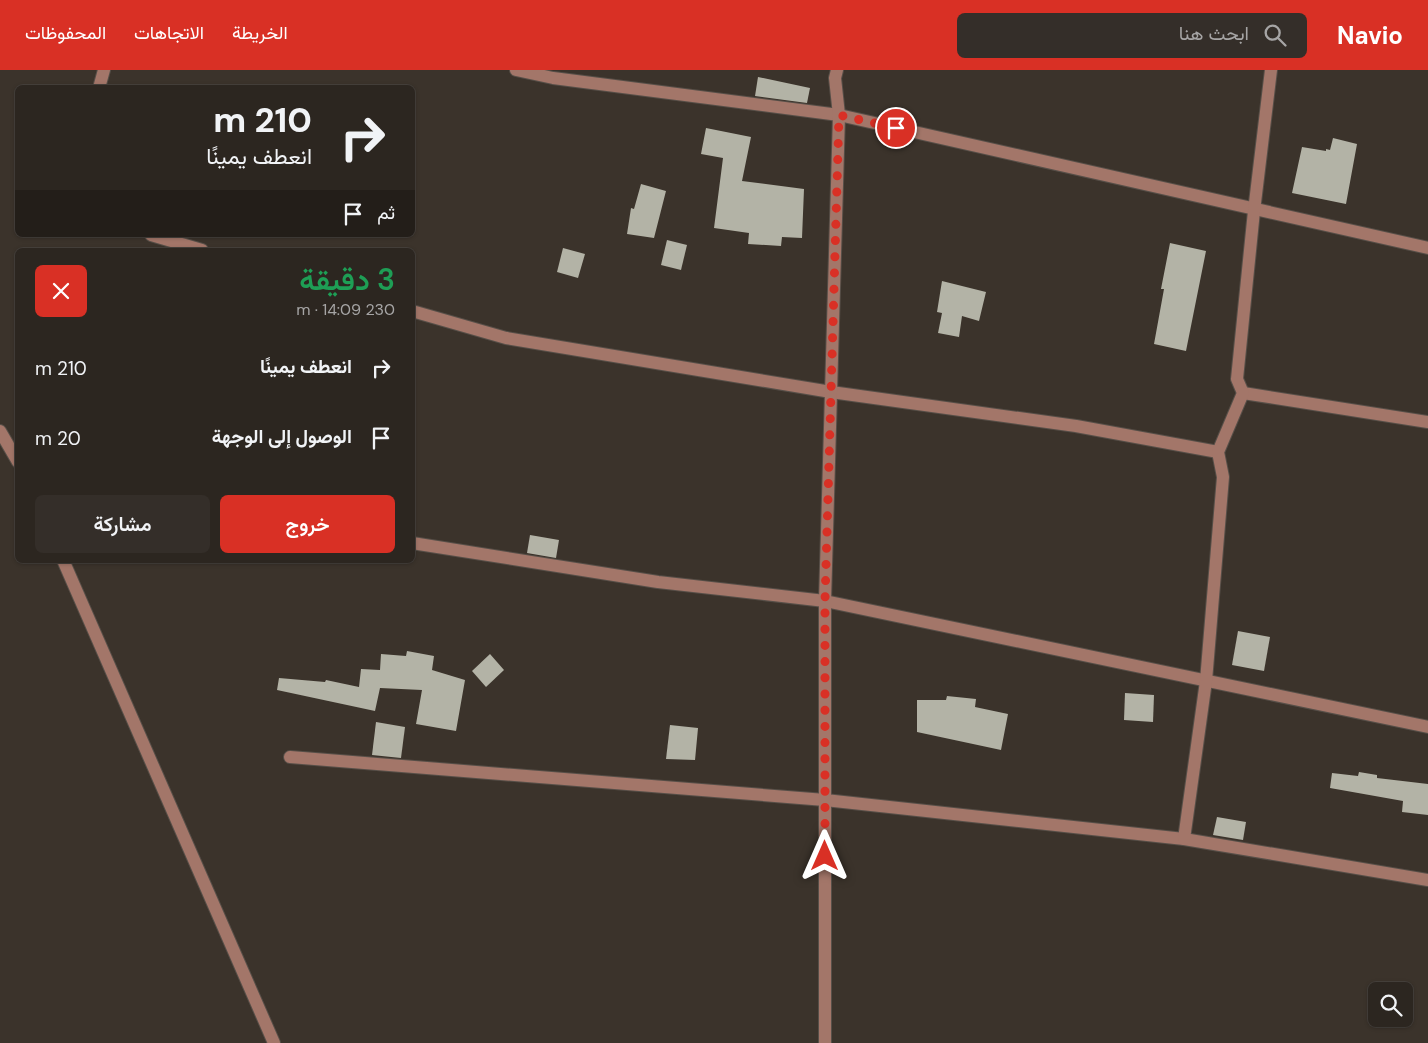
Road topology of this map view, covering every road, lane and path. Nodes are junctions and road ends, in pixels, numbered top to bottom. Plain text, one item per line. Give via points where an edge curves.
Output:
1 (104, 70) edge
2 (516, 70) edge
3 (837, 70) edge
4 (1271, 70) edge
5 (100, 85) edge
6 (839, 115) junction
7 (1254, 211) junction
8 (158, 237) edge
9 (195, 248) edge
10 (1428, 248) edge
11 (415, 312) edge
12 (831, 392) junction
13 (1242, 393) junction
14 (1428, 422) edge
15 (0, 432) edge
16 (1218, 452) junction
17 (15, 457) edge
18 (415, 543) edge
19 (64, 563) edge
20 (825, 601) junction
21 (1206, 681) junction
22 (1428, 727) edge
23 (290, 757) dead end
24 (825, 800) junction
25 (1184, 839) junction
26 (1428, 880) edge
27 (274, 1043) edge
28 (825, 1043) edge

1 - 5 street
2 - 6 street via 553,78
3 - 6 street
4 - 7 street
6 - 7 street
6 - 12 street
7 - 10 street
7 - 13 street via 1237,379
8 - 9 street
11 - 12 street via 506,338
12 - 16 street via 1076,426
12 - 20 street
13 - 14 street
13 - 16 street
15 - 17 street
16 - 21 street via 1223,477
18 - 20 street via 658,582
19 - 27 street
20 - 21 street
20 - 24 street
21 - 22 street
21 - 25 street
23 - 24 street
24 - 25 street
24 - 28 street
25 - 26 street

